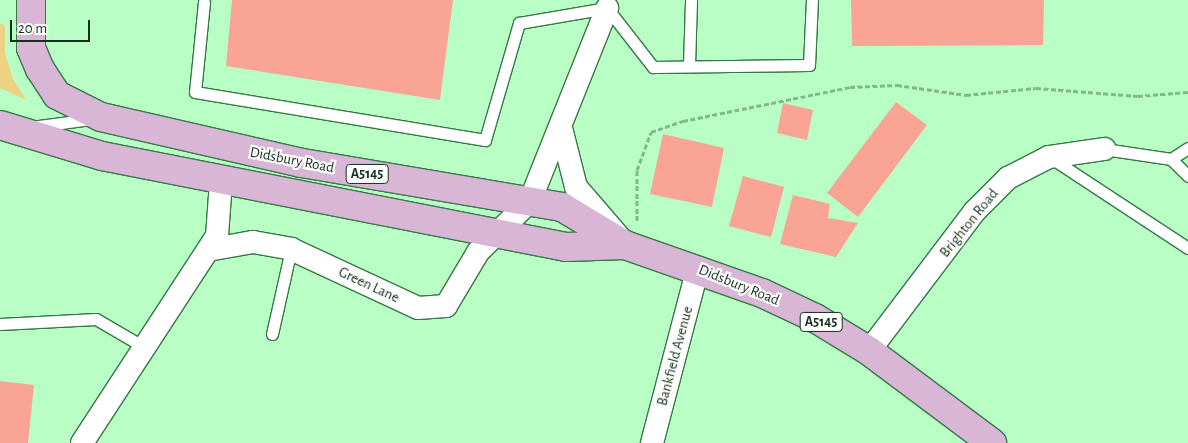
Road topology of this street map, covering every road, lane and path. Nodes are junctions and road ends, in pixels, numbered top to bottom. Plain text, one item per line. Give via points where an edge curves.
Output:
1 (32, 0) edge
2 (691, 0) edge
3 (812, 0) edge
4 (204, 2) dead end
5 (607, 8) junction
6 (689, 64) junction
7 (1188, 92) edge
8 (101, 117) junction
9 (4, 128) edge
10 (561, 128) junction
11 (1188, 148) edge
12 (1104, 149) joint
13 (1049, 157) junction
14 (1172, 160) junction
15 (1188, 176) edge
16 (221, 181) junction
17 (530, 201) junction
18 (637, 215) dead end
19 (497, 234) junction
20 (626, 245) junction
21 (1188, 248) edge
22 (291, 249) junction
23 (208, 250) junction
24 (698, 268) junction
25 (0, 324) edge
26 (272, 334) dead end
27 (144, 347) junction
28 (869, 351) junction
29 (82, 443) edge
30 (652, 443) edge
31 (992, 443) edge

1 - 8 main road, Didsbury Road / A5145 via 31,48 40,69 57,95
2 - 6 lane
3 - 6 lane via 809,65
4 - 5 lane via 194,92 485,140 519,23
5 - 6 lane via 652,67
5 - 10 street
7 - 18 path via 1138,96 1036,88 966,95 897,85 850,87 683,121 651,132 637,170
8 - 9 lane
8 - 17 main road, Didsbury Road / A5145 via 302,163
9 - 16 main road, Didsbury Road / A5145 via 102,156
10 - 17 street
10 - 20 street via 576,187
11 - 14 lane
12 - 13 street, Brighton Road
12 - 14 lane
13 - 21 lane
13 - 28 street, Brighton Road via 1019,170 991,193
14 - 15 lane
16 - 19 main road, Didsbury Road / A5145
16 - 23 street via 221,221
17 - 19 street, Green Lane
17 - 20 main road, Didsbury Road / A5145 via 562,207
19 - 20 main road, Didsbury Road / A5145 via 566,247
19 - 22 street, Green Lane via 478,252 446,306 431,309 418,308
20 - 24 main road, Didsbury Road / A5145
22 - 23 street, Green Lane via 253,242
22 - 26 lane
23 - 27 street
24 - 28 main road, Didsbury Road / A5145 via 762,293
24 - 30 street, Bankfield Avenue
25 - 27 lane via 96,319
27 - 29 street
28 - 31 main road, Didsbury Road / A5145

